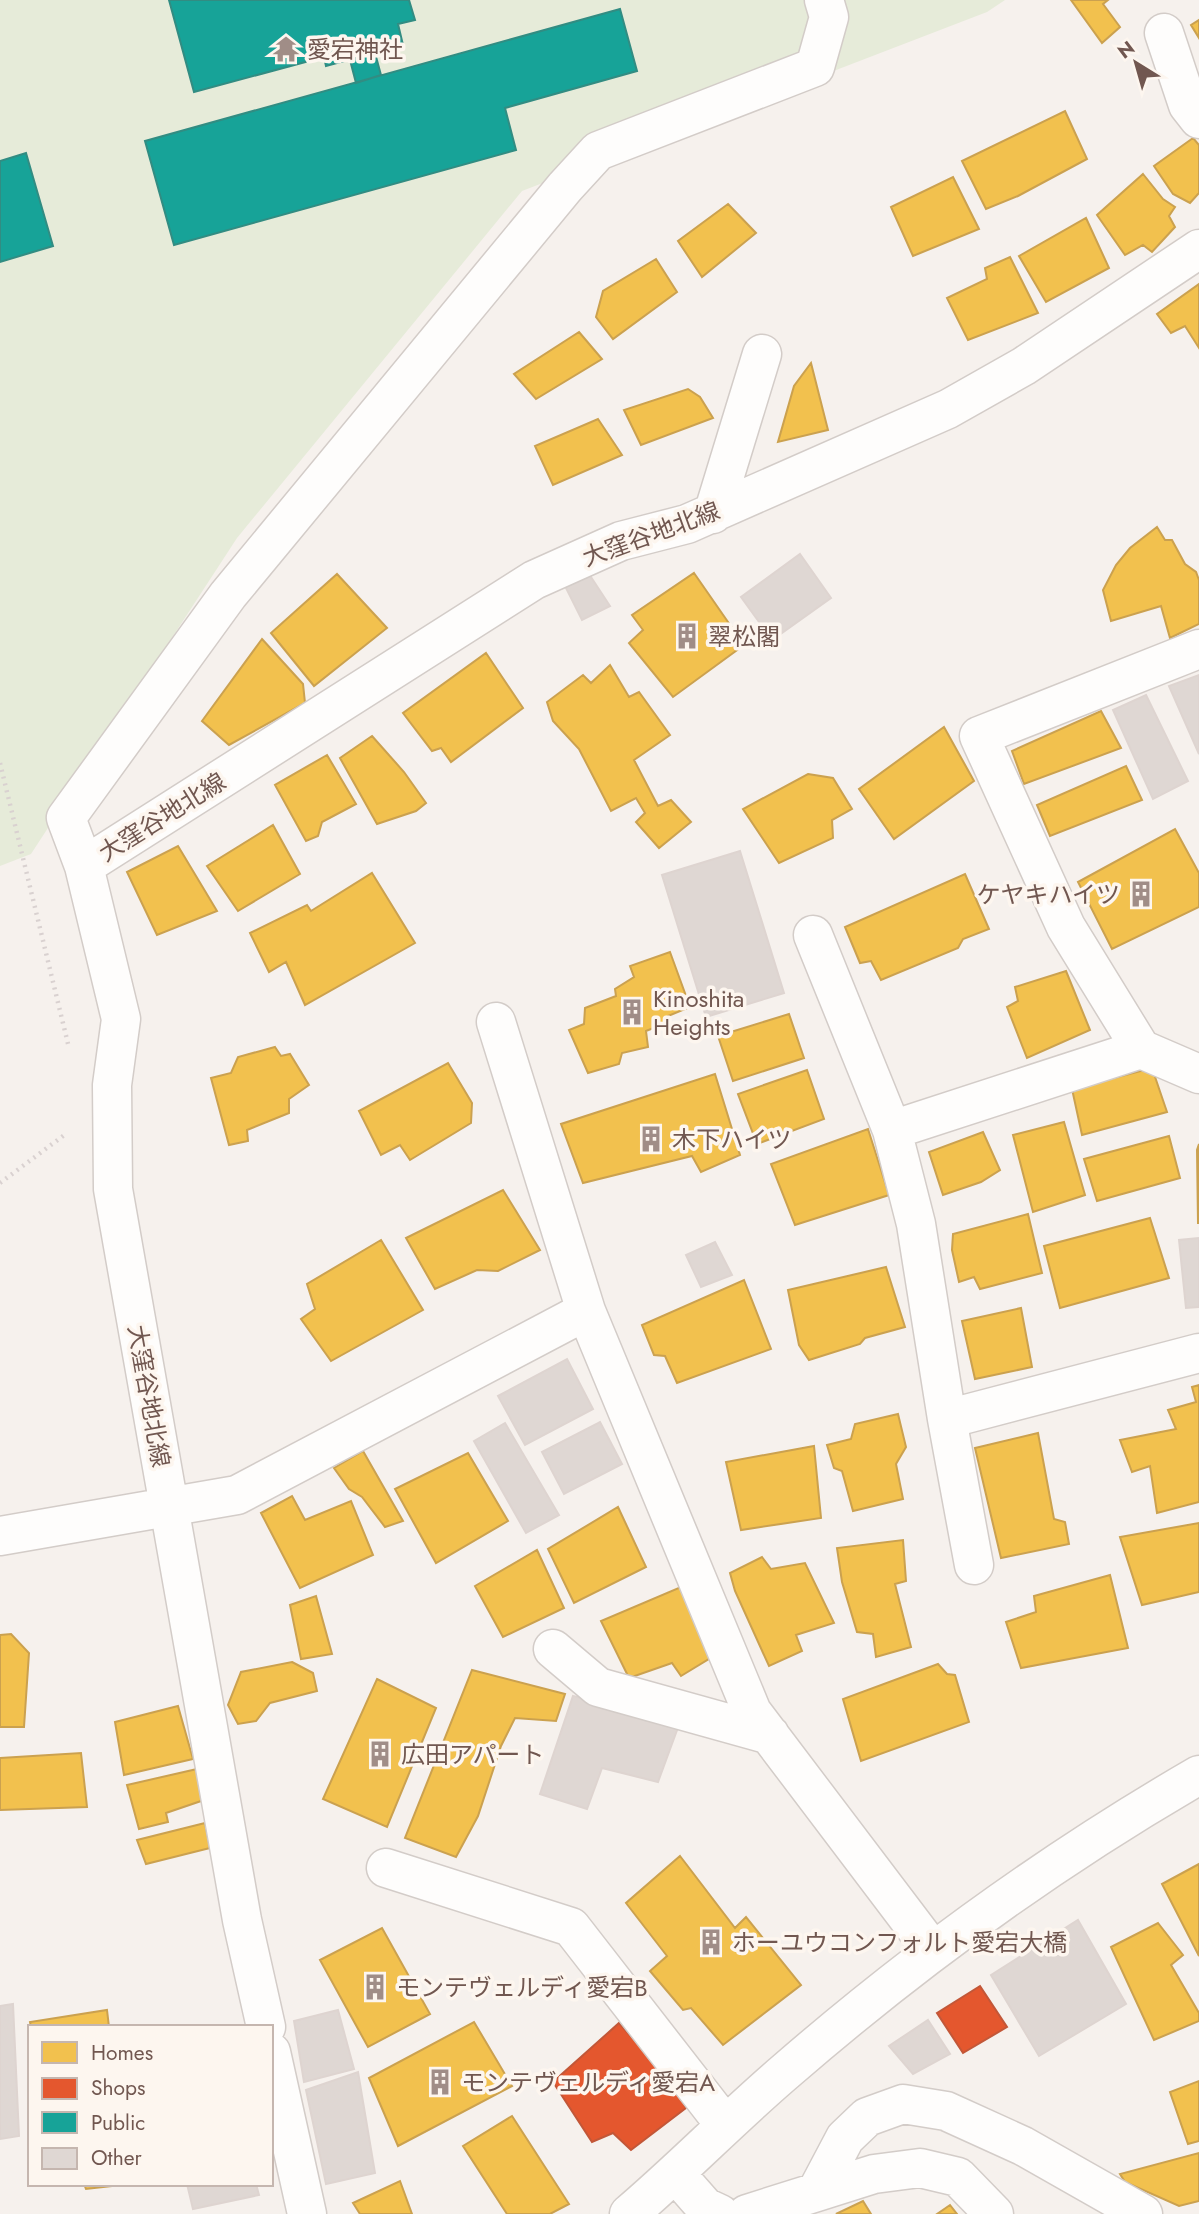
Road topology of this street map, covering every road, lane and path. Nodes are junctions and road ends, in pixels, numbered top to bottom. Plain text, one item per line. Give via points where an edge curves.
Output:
1 (824, 0) edge
2 (1164, 33) dead end
3 (1199, 119) edge
4 (1199, 249) edge
5 (762, 354) dead end
6 (713, 514) junction
7 (1199, 649) edge
8 (0, 763) edge
9 (84, 866) junction
10 (813, 935) dead end
11 (496, 1022) dead end
12 (1141, 1049) junction
13 (72, 1062) dead end
14 (1199, 1074) edge
15 (77, 1126) dead end
16 (892, 1130) junction
17 (0, 1183) edge
18 (586, 1311) junction
19 (1199, 1353) edge
20 (947, 1419) junction
21 (168, 1507) junction
22 (0, 1536) edge
23 (974, 1565) dead end
24 (553, 1649) dead end
25 (770, 1735) junction
26 (1199, 1775) edge
27 (386, 1868) dead end
28 (933, 1951) junction
29 (266, 2025) edge
30 (273, 2061) edge
31 (725, 2125) junction
32 (676, 2174) junction
33 (817, 2191) junction
34 (307, 2214) edge
35 (629, 2214) edge
36 (720, 2214) edge
37 (747, 2214) edge
38 (994, 2214) edge
39 (1143, 2214) edge

1 - 9 street via 829,17 815,67 598,151 565,187 228,595 66,818
2 - 3 street via 1188,105
4 - 6 street, 大窪谷地北線 via 1024,366 948,408
5 - 6 street
6 - 9 street, 大窪谷地北線 via 621,541 534,580
7 - 12 street via 979,736 1066,928
8 - 13 path
9 - 21 street, 大窪谷地北線 via 121,1019 112,1085 113,1189
10 - 16 street
11 - 18 street
12 - 14 street
12 - 16 street
15 - 17 path
16 - 20 street via 916,1224
18 - 21 street via 237,1495
18 - 25 street via 752,1712
19 - 20 street
20 - 23 street
21 - 22 street
21 - 29 street, 大窪谷地北線
24 - 25 street via 598,1687
25 - 28 street
26 - 28 street via 1128,1816
27 - 31 street via 571,1927
28 - 31 street
30 - 34 street
31 - 32 street
32 - 35 street
32 - 36 street via 705,2207
33 - 37 street
33 - 38 street via 874,2174 920,2168 958,2177
33 - 39 street via 845,2138 867,2117 903,2104 946,2110

